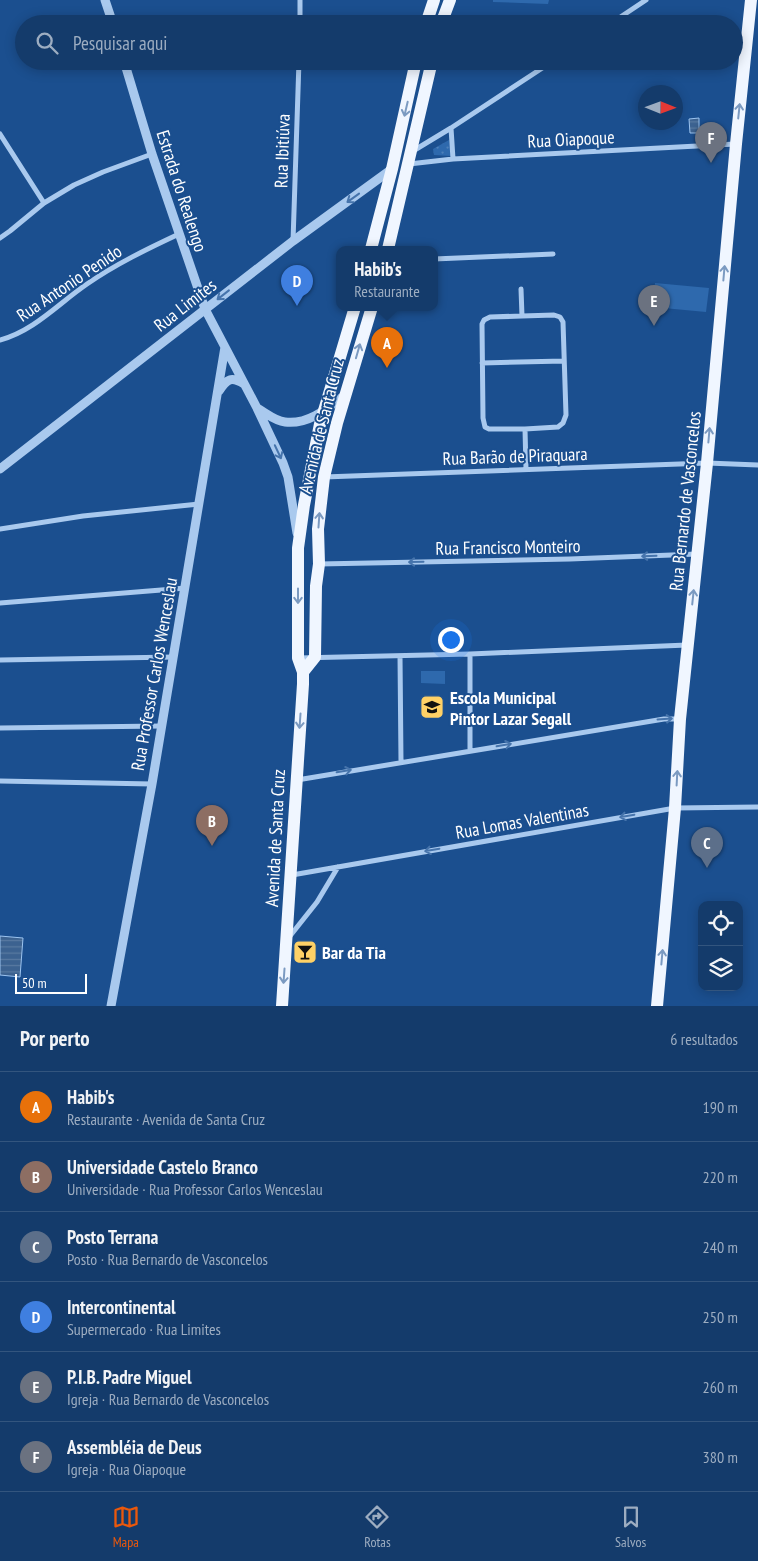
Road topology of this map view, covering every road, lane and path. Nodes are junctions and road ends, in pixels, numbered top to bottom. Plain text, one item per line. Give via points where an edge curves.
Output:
1 (106, 0) edge
2 (300, 0) edge
3 (434, 0) edge
4 (450, 0) edge
5 (646, 0) edge
6 (750, 0) edge
7 (110, 15) edge
8 (300, 15) edge
9 (429, 15) edge
10 (444, 15) edge
11 (624, 15) edge
12 (127, 70) edge
13 (298, 70) edge
14 (414, 70) edge
15 (430, 70) edge
16 (539, 70) edge
17 (451, 128) junction
18 (0, 134) edge
19 (736, 144) junction
20 (152, 154) junction
21 (410, 158) junction
22 (453, 159) junction
23 (392, 169) junction
24 (44, 203) junction
25 (179, 234) junction
26 (0, 238) edge
27 (293, 241) junction
28 (373, 246) edge
29 (389, 246) edge
30 (553, 254) dead end
31 (438, 259) edge
32 (521, 289) dead end
33 (206, 309) junction
34 (354, 311) edge
35 (371, 311) edge
36 (522, 316) junction
37 (0, 340) edge
38 (225, 347) junction
39 (564, 361) junction
40 (482, 364) junction
41 (244, 384) junction
42 (218, 391) junction
43 (345, 396) junction
44 (257, 408) junction
45 (324, 411) junction
46 (525, 429) junction
47 (707, 464) junction
48 (758, 465) edge
49 (0, 469) edge
50 (526, 469) junction
51 (324, 477) junction
52 (199, 504) junction
53 (0, 529) edge
54 (298, 548) junction
55 (698, 554) junction
56 (319, 564) junction
57 (186, 588) junction
58 (0, 603) edge
59 (688, 645) junction
60 (470, 654) junction
61 (400, 656) junction
62 (174, 657) junction
63 (315, 657) junction
64 (298, 658) junction
65 (0, 660) edge
66 (303, 672) junction
67 (680, 719) junction
68 (162, 726) junction
69 (0, 728) edge
70 (470, 751) junction
71 (401, 762) junction
72 (296, 780) junction
73 (0, 781) edge
74 (152, 784) junction
75 (758, 807) edge
76 (675, 808) junction
77 (338, 867) junction
78 (291, 875) junction
79 (286, 941) junction
80 (111, 1006) edge
81 (282, 1006) edge
82 (657, 1006) edge

1 - 7 street
2 - 8 street
3 - 9 main road
4 - 10 main road
5 - 11 street
19 -> 6 main road, Rua Bernardo de Vasconcelos
12 - 20 street, Estrada do Realengo
13 - 27 street, Rua Ibitiúva
14 -> 23 main road
15 - 21 main road
16 - 17 street
17 - 21 street
17 - 22 street
18 - 24 street
19 - 22 street, Rua Oiapoque
47 -> 19 main road, Rua Bernardo de Vasconcelos
20 - 24 street via 84,180
20 - 25 street, Estrada do Realengo
21 - 22 street, Rua Oiapoque
21 - 29 main road
23 -> 27 street, Rua Limites
23 - 28 main road
24 - 26 street
25 - 33 street, Estrada do Realengo
25 - 37 street, Rua Antonio Penido via 119,264 24,331
27 -> 33 street, Rua Limites
30 - 31 street
32 - 36 street
33 - 38 street, Estrada do Realengo
33 - 49 street, Rua Limites
34 - 45 main road, Avenida de Santa Cruz
43 -> 35 main road, Avenida de Santa Cruz
36 - 39 street via 560,317 563,322
36 - 40 street via 490,316 484,320
38 - 41 street, Estrada do Realengo
38 - 42 street, Rua Professor Carlos Wenceslau
39 - 40 street
39 - 46 street via 566,415 563,423 558,427
40 - 46 street via 485,427 493,430
41 - 42 street via 231,379
41 - 44 street, Estrada do Realengo
42 - 52 street, Rua Professor Carlos Wenceslau
43 - 45 street
43 - 51 main road, Avenida de Santa Cruz
44 - 45 street via 285,422 310,419
44 -> 54 street, Estrada do Realengo via 288,477
45 - 54 main road, Avenida de Santa Cruz via 305,497
46 - 50 street
47 - 48 street, Rua Barão de Piraquara
47 - 50 street, Rua Barão de Piraquara
47 - 55 main road, Rua Bernardo de Vasconcelos
50 - 51 street, Rua Barão de Piraquara
56 -> 51 main road, Avenida de Santa Cruz via 318,529
52 - 53 street
52 - 57 street, Rua Professor Carlos Wenceslau
54 -> 64 main road, Avenida de Santa Cruz
55 -> 56 street, Rua Francisco Monteiro
59 -> 55 main road, Rua Bernardo de Vasconcelos
56 - 63 main road, Avenida de Santa Cruz
57 - 58 street
57 - 62 street, Rua Professor Carlos Wenceslau
59 - 60 street
59 - 67 main road, Rua Bernardo de Vasconcelos
60 - 61 street
60 - 70 street
61 - 63 street
61 - 71 street
62 - 65 street
62 - 68 street, Rua Professor Carlos Wenceslau
63 - 64 street
63 - 66 main road
64 - 66 main road, Avenida de Santa Cruz
66 -> 72 main road, Avenida de Santa Cruz
70 -> 67 street
76 -> 67 main road, Rua Bernardo de Vasconcelos
68 - 69 street
68 - 74 street, Rua Professor Carlos Wenceslau
70 - 71 street
72 -> 71 street
72 - 78 main road, Avenida de Santa Cruz
73 - 74 street
74 - 80 street, Rua Professor Carlos Wenceslau
75 - 76 street, Rua Lomas Valentinas
76 -> 77 street, Rua Lomas Valentinas
82 -> 76 main road, Rua Bernardo de Vasconcelos
77 - 78 street, Rua Lomas Valentinas
77 - 79 street via 318,902
78 - 79 main road, Avenida de Santa Cruz
79 -> 81 main road, Avenida de Santa Cruz

